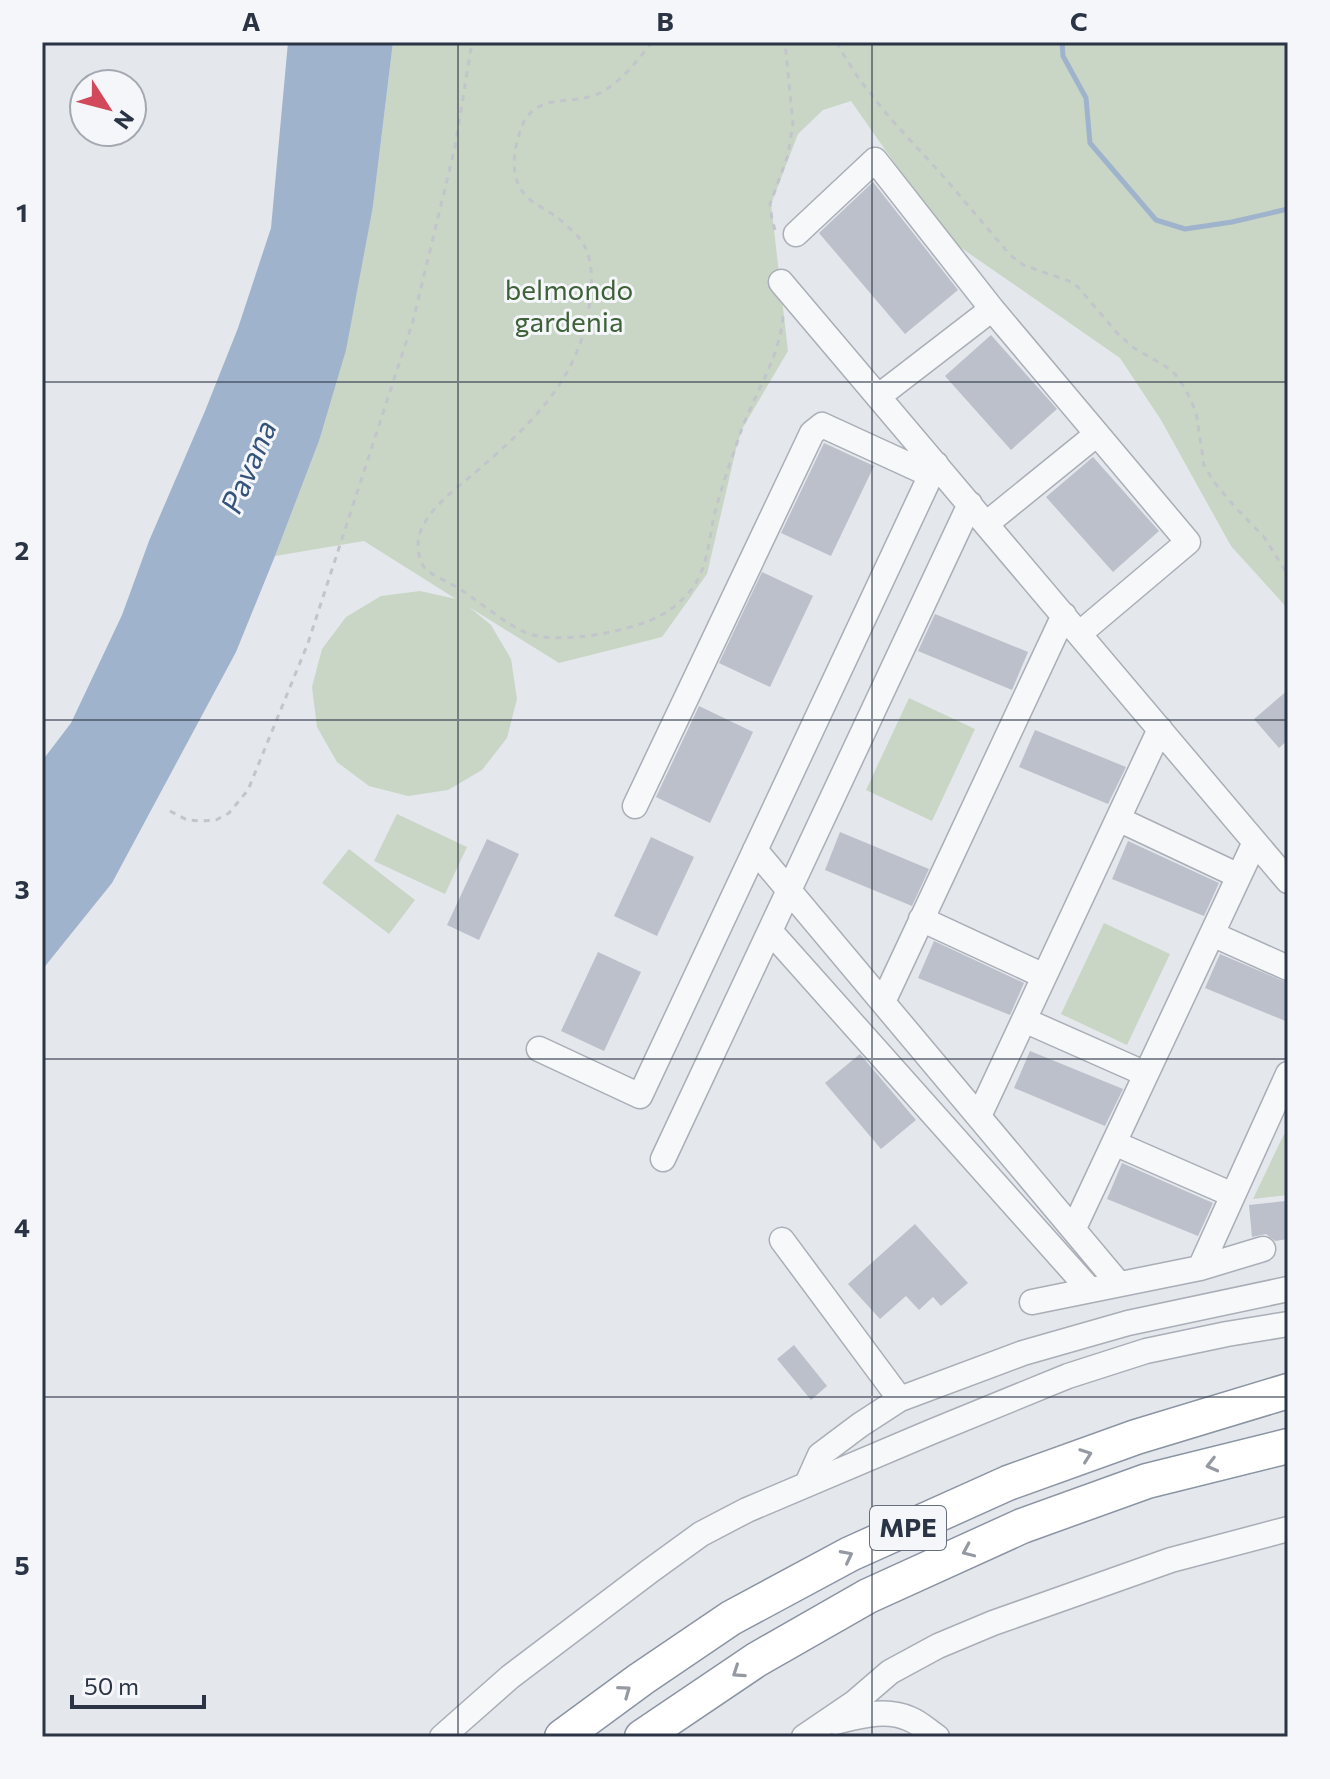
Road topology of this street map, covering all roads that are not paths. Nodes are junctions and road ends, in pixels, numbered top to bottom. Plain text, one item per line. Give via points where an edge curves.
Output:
1 (786, 233) road end
2 (781, 282) road end
3 (992, 309) junction
4 (879, 396) junction
5 (1097, 434) junction
6 (933, 469) junction
7 (970, 504) junction
8 (986, 524) junction
9 (1072, 624) junction
10 (1160, 729) junction
11 (635, 806) dead end
12 (1118, 819) junction
13 (1255, 842) junction
14 (755, 850) junction
15 (1239, 876) junction
16 (1288, 881) edge
17 (789, 890) junction
18 (921, 919) junction
19 (770, 931) junction
20 (1212, 934) junction
21 (1288, 968) edge
22 (1044, 976) junction
23 (883, 1002) junction
24 (1024, 1020) junction
25 (539, 1049) dead end
26 (1146, 1074) junction
27 (1288, 1074) edge
28 (979, 1116) junction
29 (1114, 1143) junction
30 (663, 1159) dead end
31 (1233, 1195) junction
32 (1074, 1228) junction
33 (782, 1240) dead end
34 (1263, 1249) dead end
35 (1200, 1268) junction
36 (1119, 1284) junction
37 (1288, 1289) edge
38 (1090, 1290) junction
39 (1032, 1302) dead end
40 (1288, 1324) edge
41 (1288, 1391) edge
42 (900, 1399) junction
43 (1288, 1446) edge
44 (807, 1484) junction
45 (1288, 1529) edge
46 (811, 1732) edge
47 (442, 1737) edge
48 (562, 1737) edge
49 (642, 1737) edge
50 (937, 1737) edge

1 - 3 street via 875,160
2 - 4 street
3 - 4 street
3 - 5 street
4 - 6 street
5 - 8 street
5 - 9 street via 1188,542
6 - 7 street
6 - 11 street via 822,425 812,433
6 - 14 street
7 - 8 street
7 - 17 street
8 - 9 street
9 - 10 street
9 - 18 street
10 - 12 street
10 - 13 street
12 - 15 street
12 - 22 street
13 - 15 street
13 - 16 street
14 - 17 street
14 - 25 street via 640,1096
15 - 20 street
17 - 19 street
17 - 23 street
18 - 22 street
18 - 23 street
19 - 30 street
19 - 38 street
20 - 21 street
20 - 26 street
22 - 24 street
23 - 28 street
24 - 26 street
24 - 28 street
26 - 29 street
27 - 31 street
28 - 32 street
29 - 31 street
29 - 32 street
31 - 35 street
32 - 36 street
33 - 42 street
34 - 35 street
35 - 36 street
36 - 38 street
37 - 42 street via 1128,1323 1023,1353
38 - 39 street
40 - 44 street via 1146,1351 1068,1376
48 -> 41 highway, MPE via 731,1618 850,1554 1008,1483
42 - 44 street via 820,1455
43 -> 49 highway, MPE via 1147,1481 1022,1526 868,1596 756,1660
44 - 47 street via 701,1534 510,1677
45 - 46 street via 1171,1560 952,1640 890,1672
46 - 50 street via 891,1712

